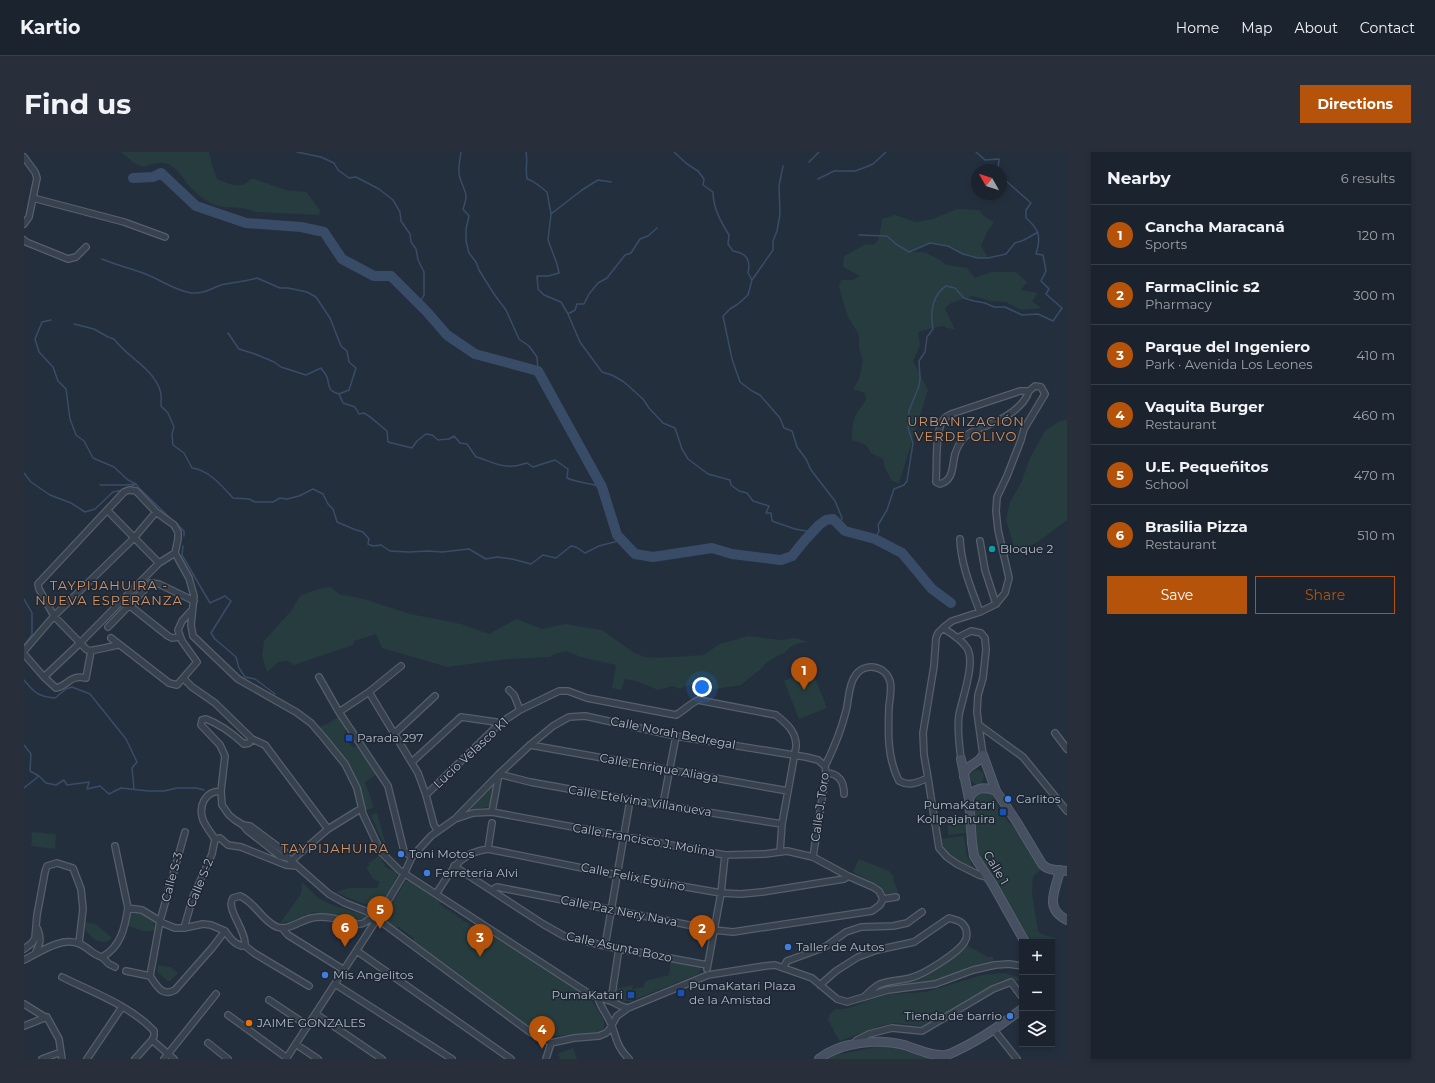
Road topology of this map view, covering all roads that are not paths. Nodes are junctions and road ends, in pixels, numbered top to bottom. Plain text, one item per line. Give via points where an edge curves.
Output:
1 (24, 157) edge
2 (33, 198) junction
3 (24, 224) edge
4 (165, 237) dead end
5 (24, 240) edge
6 (86, 247) dead end
7 (1029, 390) junction
8 (108, 511) junction
9 (156, 512) junction
10 (134, 538) junction
11 (960, 539) dead end
12 (980, 541) dead end
13 (175, 553) junction
14 (159, 563) junction
15 (194, 601) junction
16 (996, 604) junction
17 (129, 605) junction
18 (192, 610) junction
19 (980, 612) junction
20 (54, 616) junction
21 (108, 627) dead end
22 (943, 628) junction
23 (180, 637) junction
24 (111, 638) dead end
25 (957, 638) junction
26 (80, 643) junction
27 (119, 645) junction
28 (91, 651) junction
29 (24, 652) edge
30 (401, 666) dead end
31 (44, 677) junction
32 (319, 677) dead end
33 (184, 679) junction
34 (509, 690) dead end
35 (369, 692) junction
36 (435, 696) dead end
37 (520, 710) junction
38 (339, 712) junction
39 (499, 724) junction
40 (980, 724) junction
41 (1055, 733) dead end
42 (394, 734) junction
43 (676, 736) junction
44 (252, 739) junction
45 (530, 745) junction
46 (1067, 749) edge
47 (983, 755) junction
48 (795, 756) junction
49 (961, 758) junction
50 (412, 762) junction
51 (974, 764) junction
52 (825, 766) junction
53 (670, 770) junction
54 (988, 772) junction
55 (826, 773) junction
56 (499, 774) junction
57 (928, 778) junction
58 (965, 779) junction
59 (981, 788) junction
60 (221, 791) junction
61 (788, 791) junction
62 (996, 791) junction
63 (844, 794) dead end
64 (426, 795) junction
65 (630, 800) junction
66 (969, 800) junction
67 (664, 804) junction
68 (362, 808) junction
69 (1067, 811) edge
70 (492, 812) junction
71 (455, 819) junction
72 (492, 823) dead end
73 (782, 824) junction
74 (328, 829) junction
75 (438, 830) junction
76 (185, 832) dead end
77 (624, 837) junction
78 (215, 839) junction
79 (115, 846) dead end
80 (488, 849) junction
81 (780, 852) junction
82 (725, 855) junction
83 (412, 857) junction
84 (813, 857) junction
85 (292, 862) junction
86 (454, 866) junction
87 (1064, 870) edge
88 (404, 874) junction
89 (617, 876) junction
90 (848, 876) junction
91 (987, 877) junction
92 (493, 891) junction
93 (721, 893) junction
94 (436, 894) junction
95 (896, 897) dead end
96 (883, 899) junction
97 (128, 908) junction
98 (612, 910) junction
99 (922, 912) dead end
100 (377, 919) junction
101 (1067, 920) edge
102 (160, 921) junction
103 (36, 925) junction
104 (184, 928) junction
105 (282, 928) junction
106 (714, 930) junction
107 (226, 931) junction
108 (1023, 939) edge
109 (79, 943) junction
110 (244, 945) junction
111 (605, 946) junction
112 (619, 948) junction
113 (24, 949) edge
114 (357, 951) junction
115 (35, 954) junction
116 (102, 957) junction
117 (24, 960) edge
118 (707, 965) junction
119 (1019, 966) edge
120 (115, 967) dead end
121 (783, 968) junction
122 (344, 970) junction
123 (126, 971) dead end
124 (708, 975) junction
125 (150, 976) junction
126 (62, 977) dead end
127 (335, 984) junction
128 (820, 985) junction
129 (309, 986) dead end
130 (1019, 993) edge
131 (216, 994) dead end
132 (865, 996) junction
133 (598, 998) junction
134 (269, 1000) dead end
135 (611, 1001) junction
136 (24, 1004) edge
137 (122, 1007) junction
138 (628, 1008) junction
139 (1019, 1011) edge
140 (316, 1014) junction
141 (228, 1015) dead end
142 (47, 1017) junction
143 (612, 1025) junction
144 (24, 1026) edge
145 (308, 1026) junction
146 (994, 1030) junction
147 (152, 1040) junction
148 (208, 1043) dead end
149 (551, 1043) junction
150 (854, 1044) junction
151 (297, 1045) junction
152 (832, 1051) junction
153 (61, 1052) junction
154 (166, 1056) edge
155 (42, 1059) edge
156 (62, 1059) edge
157 (87, 1059) edge
158 (135, 1059) edge
159 (174, 1059) edge
160 (228, 1059) edge
161 (286, 1059) edge
162 (318, 1059) edge
163 (382, 1059) edge
164 (452, 1059) edge
165 (511, 1059) edge
166 (546, 1059) edge
167 (629, 1059) edge
168 (819, 1059) edge
169 (826, 1059) edge
170 (1017, 1059) edge

1 - 2 street via 37,178
2 - 3 street via 29,217
2 - 4 street via 124,222
5 - 6 street via 68,259
7 - 7 street via 1027,398 1010,414 963,438 955,454 950,478 944,483 936,482 939,432 945,417
7 - 16 street via 1035,386 1041,387 1045,394 1024,429 997,497 998,530 1009,578 1005,593
8 - 9 street via 124,492 129,490 136,491
8 - 10 street
8 - 20 street via 40,580 38,584
9 - 10 street
9 - 13 street via 174,525 178,532
10 - 14 street
10 - 20 street
11 - 19 street via 967,576
12 - 16 street via 985,570
13 - 14 street
13 - 15 street via 189,578
14 - 26 street
15 - 17 street via 159,584 151,583
15 - 18 street
16 - 19 street
17 - 21 street
17 - 23 street via 168,636
18 - 23 street via 180,625
18 - 68 street via 193,636 238,679 311,723 345,764 358,788
19 - 22 street via 952,621
20 - 26 street
20 - 29 street
22 - 25 street
22 - 57 street via 936,638 923,733
23 - 33 street via 197,662
24 - 27 street
25 - 40 street via 971,631 980,633 984,638 986,650 977,712
25 - 49 street via 967,648 970,663 959,716
26 - 28 street
26 - 31 street
27 - 28 street
27 - 33 street via 169,683 177,685
28 - 31 street via 86,678 73,678 56,688
29 - 31 street
30 - 35 street
32 - 38 street
33 - 44 street via 215,703
34 - 37 street via 514,694
35 - 38 street
35 - 42 street
36 - 42 street
37 - 39 street, Lucio Velasco K1
37 - 48 street, Lucio Velasco K1 via 559,691 676,715 698,700 776,715 794,734 797,741
38 - 83 street via 388,786 404,851
39 - 50 street via 461,717
39 - 64 street, Lucio Velasco K1
40 - 47 street
40 - 69 street via 1023,757
41 - 46 street
42 - 50 street
43 - 45 street, Calle Norah Bedregal via 585,716 569,717 553,726
43 - 48 street, Calle Norah Bedregal
43 - 53 street
44 - 60 street via 244,744 211,720 202,720 202,725 220,745 225,756
44 - 74 street via 265,745
45 - 53 street, Calle Enrique Aliaga
45 - 56 street, Calle Norah Bedregal
47 - 51 main road via 981,760
47 - 54 main road
48 - 52 street, Calle J. Toro via 818,760
48 - 61 street
49 - 51 main road via 966,763
49 - 58 main road, Calle 1
50 - 64 street
51 - 54 main road via 984,765
51 - 58 main road via 966,770
52 - 55 street, Calle J. Toro
52 - 57 street via 835,746 854,676 861,669 871,666 886,673 890,683 888,742 899,781 909,785
53 - 61 street, Calle Enrique Aliaga
53 - 67 street
54 - 59 main road via 989,780
54 - 62 main road
55 - 63 street via 835,774 840,779
55 - 84 street, Calle J. Toro
56 - 65 street, Calle Etelvina Villanueva
56 - 70 street
56 - 71 street, Calle Norah Bedregal
57 - 91 street via 939,848 957,864
58 - 59 main road via 971,787
58 - 66 main road, Calle 1
59 - 62 main road
59 - 66 main road via 971,795
60 - 78 street via 212,792 207,796 202,807 204,822
60 - 85 street via 225,810 280,856
61 - 73 street
62 - 87 main road via 1042,864 1049,869
64 - 75 street via 432,820
65 - 67 street, Calle Etelvina Villanueva
65 - 77 street
66 - 91 main road, Calle 1 via 973,852
67 - 73 street, Calle Etelvina Villanueva
68 - 74 street
68 - 88 street via 381,852
70 - 71 street, Calle Francisco J. Molina via 473,813
70 - 77 street, Calle Francisco J. Molina
71 - 75 street, Calle Francisco J. Molina
72 - 80 street
73 - 81 street
74 - 85 street
75 - 83 street, Calle Francisco J. Molina
76 - 102 street, Calle S-3
77 - 82 street, Calle Francisco J. Molina
77 - 89 street
78 - 85 street via 220,838 228,845 241,847 286,865
78 - 104 street, Calle S-2 via 212,854 193,897
79 - 97 street
80 - 86 street, Calle Felix Eguino via 463,857
80 - 89 street, Calle Felix Eguino
81 - 82 street, Calle Francisco J. Molina
81 - 84 street, Calle Francisco J. Molina via 787,851
82 - 93 street
83 - 88 street, Calle Francisco J. Molina
84 - 90 street, Calle Francisco J. Molina
85 - 100 street via 329,894 368,912
86 - 92 street, Calle Asunta Bozo
86 - 94 street, Calle Felix Eguino
87 - 101 main road via 1053,894 1052,903 1056,911
88 - 94 street
88 - 100 street, Calle Francisco J. Molina
89 - 93 street, Calle Felix Eguino
89 - 98 street
90 - 93 street, Calle Felix Eguino via 844,880 762,892
90 - 96 street, Calle Francisco J. Molina via 874,887 880,891
91 - 108 main road, Calle 1
92 - 98 street, Calle Paz Nery Nava via 497,887
92 - 111 street, Calle Asunta Bozo via 564,936
93 - 106 street
94 - 133 street
95 - 96 street
96 - 106 street, Calle Paz Nery Nava via 872,911 733,932
97 - 102 street via 142,910
97 - 116 street via 119,941
98 - 106 street, Calle Paz Nery Nava
98 - 111 street
99 - 121 street via 907,923 861,927 846,932 825,947 787,961
100 - 105 street via 360,924 319,917 305,919
100 - 114 street, Calle Francisco J. Molina
100 - 149 street via 530,1032
102 - 104 street via 175,928
102 - 125 street, Calle S-3
103 - 109 street via 47,866 57,863 73,868 82,889 83,909
103 - 113 street via 35,938
103 - 115 street via 41,936
104 - 107 street via 203,924
105 - 110 street via 272,924 244,898 236,897 230,904 245,936
105 - 122 street via 288,935
106 - 118 street
107 - 110 street via 240,946
107 - 125 street via 170,993 158,988
109 - 115 street via 56,944
109 - 116 street via 93,954
110 - 129 street
111 - 112 street, Calle Asunta Bozo
112 - 118 street, Calle Asunta Bozo
112 - 135 street
114 - 122 street, Calle Francisco J. Molina
114 - 165 street
115 - 117 street
116 - 120 street
118 - 124 street
119 - 132 street via 995,965 935,984 888,990
121 - 124 street via 775,965
121 - 128 street via 812,978
122 - 127 street, Calle Francisco J. Molina
123 - 125 street
124 - 138 street
126 - 137 street
127 - 140 street, Calle Francisco J. Molina
127 - 164 street
128 - 132 street via 842,1001 847,1002
128 - 132 street via 858,957 914,942 949,918 962,924 967,937 955,952 914,977 879,984
130 - 150 street via 1011,982 1006,983 922,1031 892,1028 869,1034
131 - 154 street
133 - 135 street
133 - 143 street
134 - 145 street
135 - 138 street
136 - 142 street
137 - 147 street via 143,1020 153,1030
137 - 157 street
138 - 143 street via 617,1016
139 - 146 main road
140 - 145 street, Calle Francisco J. Molina
140 - 163 street
141 - 161 street
142 - 144 street
142 - 153 street via 56,1033
143 - 149 street via 610,1030 602,1035
143 - 167 street via 618,1046
145 - 151 street, Calle Francisco J. Molina
146 - 150 main road via 975,1042 948,1054 939,1055 882,1042
146 - 170 street
147 - 154 street
147 - 158 street
148 - 160 street
149 - 166 street
150 - 152 main road
151 - 161 street, Calle Francisco J. Molina
151 - 162 street
152 - 168 main road
152 - 169 main road
153 - 155 street
153 - 156 street
154 - 159 street

